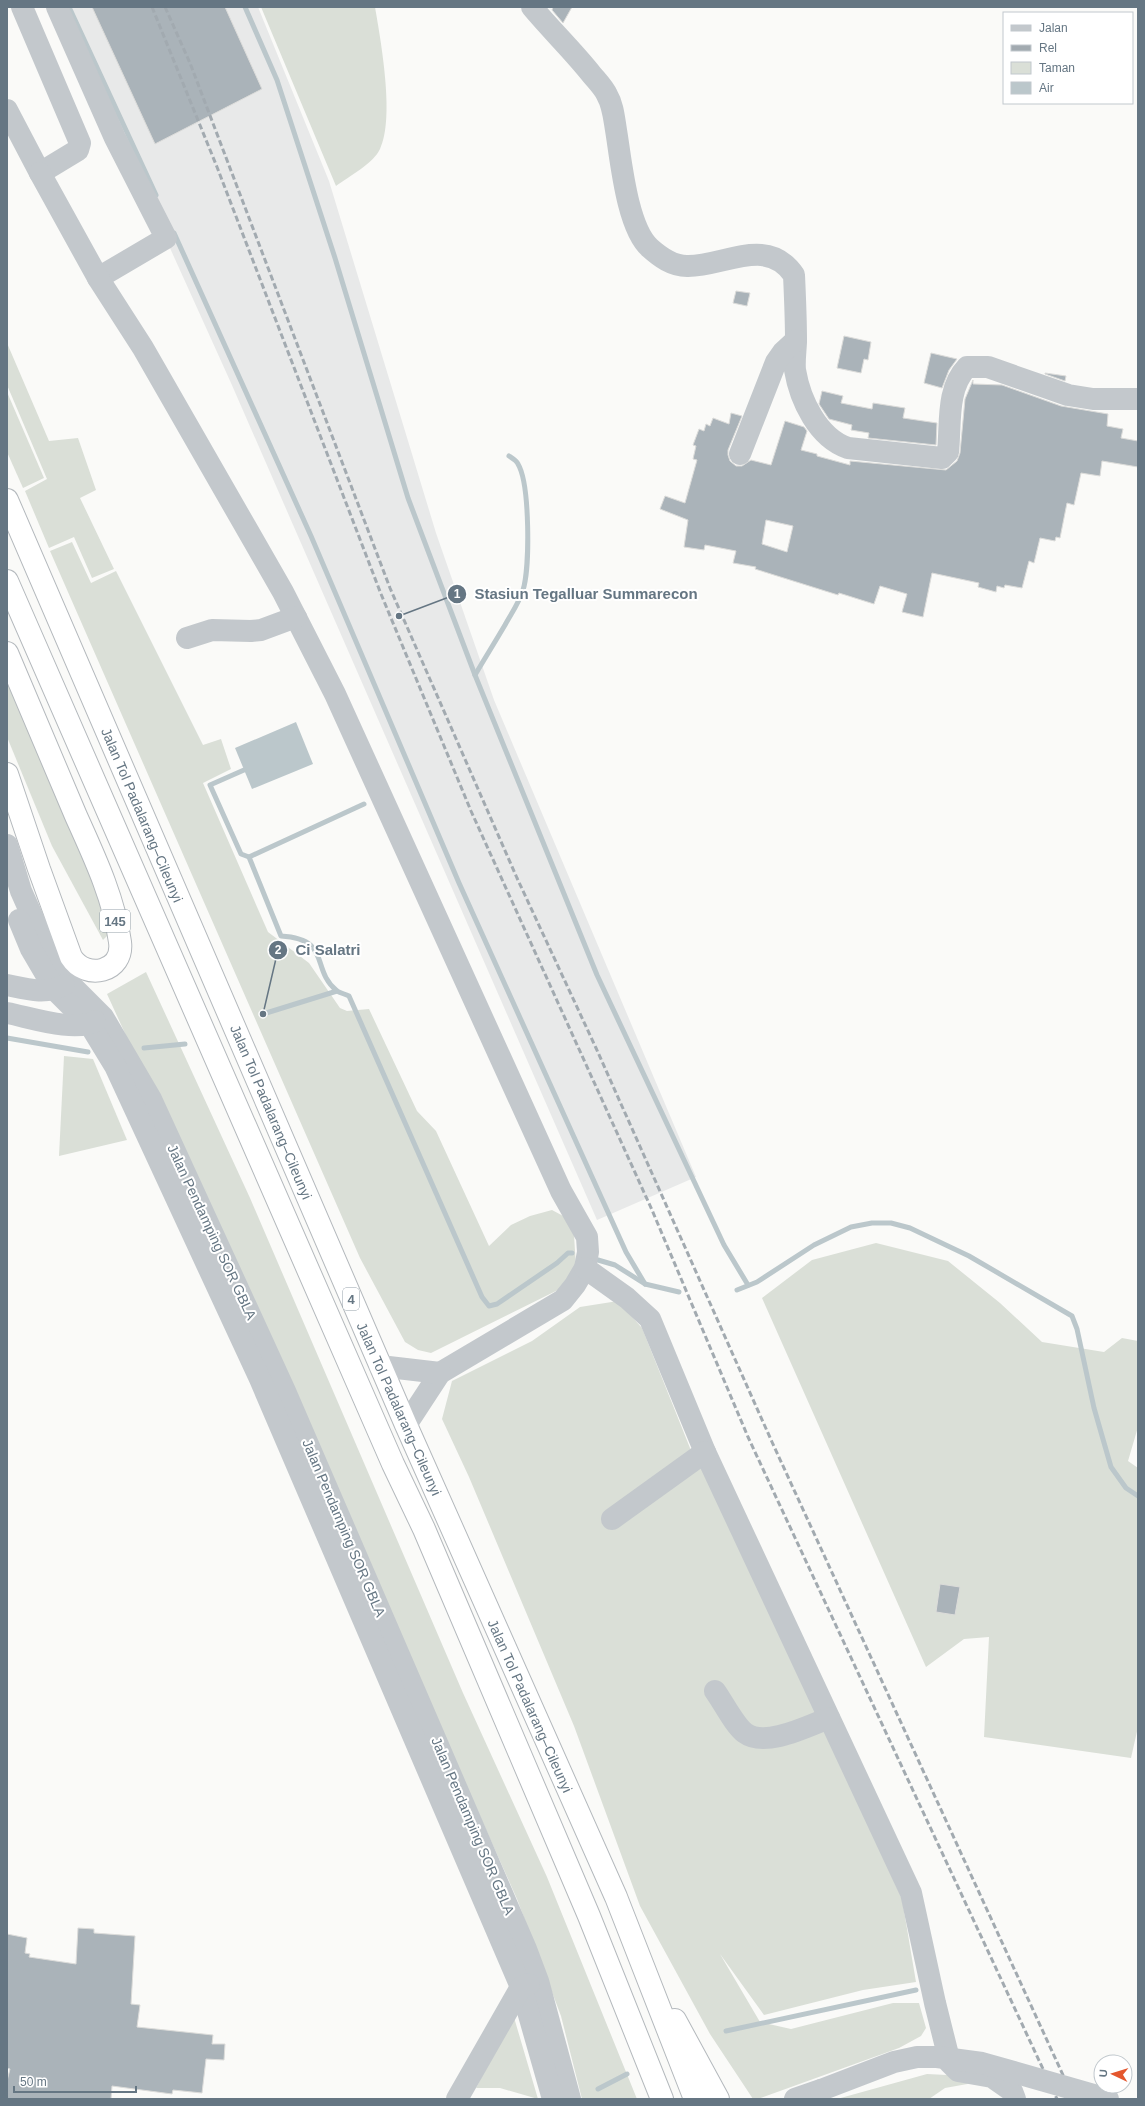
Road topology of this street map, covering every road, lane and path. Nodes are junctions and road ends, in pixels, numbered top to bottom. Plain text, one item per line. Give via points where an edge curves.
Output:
1 (22, 7) edge
2 (57, 7) edge
3 (532, 7) edge
4 (7, 110) edge
5 (40, 173) junction
6 (98, 278) junction
7 (796, 340) junction
8 (1138, 399) edge
9 (740, 454) dead end
10 (7, 500) edge
11 (7, 581) edge
12 (296, 617) junction
13 (187, 638) dead end
14 (7, 653) edge
15 (7, 774) edge
16 (7, 845) edge
17 (7, 890) edge
18 (31, 949) junction
19 (7, 984) edge
20 (62, 986) junction
21 (7, 1013) edge
22 (96, 1021) junction
23 (585, 1268) junction
24 (380, 1366) junction
25 (440, 1373) junction
26 (406, 1426) junction
27 (705, 1452) junction
28 (612, 1519) dead end
29 (715, 1691) dead end
30 (829, 1718) junction
31 (529, 1984) junction
32 (653, 1993) junction
33 (457, 2099) edge
34 (553, 2099) edge
35 (570, 2099) edge
36 (662, 2099) edge
37 (695, 2099) edge
38 (718, 2099) edge
39 (795, 2099) edge
40 (1015, 2099) edge
41 (1108, 2099) edge

1 - 5 street via 80,143 78,150
2 - 6 street via 115,138 166,238
3 - 7 street via 584,64 607,94 614,113 636,229 648,246 663,258 686,266 746,255 762,255 778,260 794,275
4 - 5 street
5 - 6 street
6 - 12 street via 143,348
7 - 8 street via 798,384 812,416 826,435 838,445 848,448 938,458 945,455 952,393 955,383 967,367 988,367 1068,395 1093,399
7 - 9 street via 776,362
10 - 24 highway, Jalan Tol Padalarang–Cileunyi / 4
11 - 36 highway, Jalan Tol Padalarang–Cileunyi / 4 via 393,1464 424,1529 589,1916
12 - 13 street via 261,630 212,630
12 - 23 street via 334,694 561,1191 587,1237
14 - 15 highway, 145 via 103,879 120,946 116,960 104,970 86,970 77,965 71,957
16 - 20 street via 21,890
17 - 18 street
18 - 19 street via 30,963 23,973
18 - 20 street
19 - 20 street via 47,991
20 - 22 street, Jalan Pendamping SOR GBLA
21 - 22 street via 75,1026
22 - 31 street, Jalan Pendamping SOR GBLA via 151,1099 285,1391
23 - 25 street via 563,1300
23 - 27 street via 627,1298 650,1319
24 - 25 street
24 - 26 highway, Jalan Tol Padalarang–Cileunyi / 4
25 - 26 street
26 - 32 highway, Jalan Tol Padalarang–Cileunyi / 4 via 616,1897
27 - 28 street
27 - 30 street
29 - 30 street via 744,1732 754,1738 768,1739
30 - 40 street via 911,1893 950,2063 958,2071 992,2078 1012,2091
31 - 33 street
31 - 34 street, Jalan Pendamping SOR GBLA
31 - 35 street, Jalan Pendamping SOR GBLA
32 - 37 highway, Jalan Tol Padalarang–Cileunyi / 4
32 - 38 highway via 675,2019
39 - 41 street, bridge via 894,2062 917,2057 982,2063

